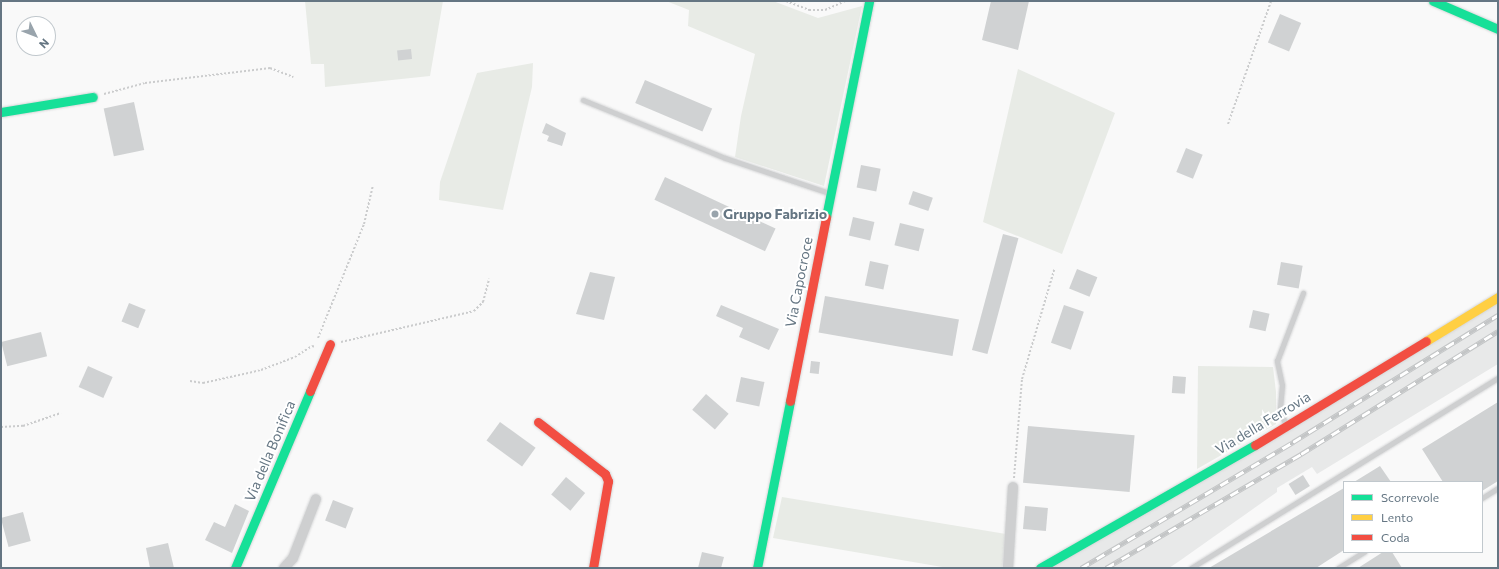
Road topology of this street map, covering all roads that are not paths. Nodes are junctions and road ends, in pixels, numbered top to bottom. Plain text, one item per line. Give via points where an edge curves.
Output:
1 (869, 1) edge
2 (1433, 1) edge
3 (1498, 29) edge
4 (93, 97) road end
5 (583, 100) dead end
6 (1, 112) edge
7 (830, 194) junction
8 (1303, 293) dead end
9 (1498, 296) edge
10 (330, 344) road end
11 (1498, 378) edge
12 (538, 422) dead end
13 (1285, 425) junction
14 (1013, 487) road end
15 (1498, 488) edge
16 (1483, 497) edge
17 (316, 499) dead end
18 (1362, 553) edge
19 (235, 568) edge
20 (284, 568) edge
21 (593, 568) edge
22 (757, 568) edge
23 (1008, 568) edge
24 (1040, 568) edge
25 (1191, 568) edge
26 (1338, 568) edge

1 - 7 street, Via Capocroce
2 - 3 street
4 - 6 street
5 - 7 lane via 725,158
7 - 22 street, Via Capocroce
8 - 13 lane via 1277,361 1282,385 1280,408
9 - 13 street, Via della Ferrovia
10 - 19 street, Via della Bonifica
11 - 25 lane
12 - 21 street via 605,474 608,481
13 - 24 street, Via della Ferrovia via 1197,480
14 - 23 street
15 - 16 lane
17 - 20 street via 293,558
18 - 26 lane

